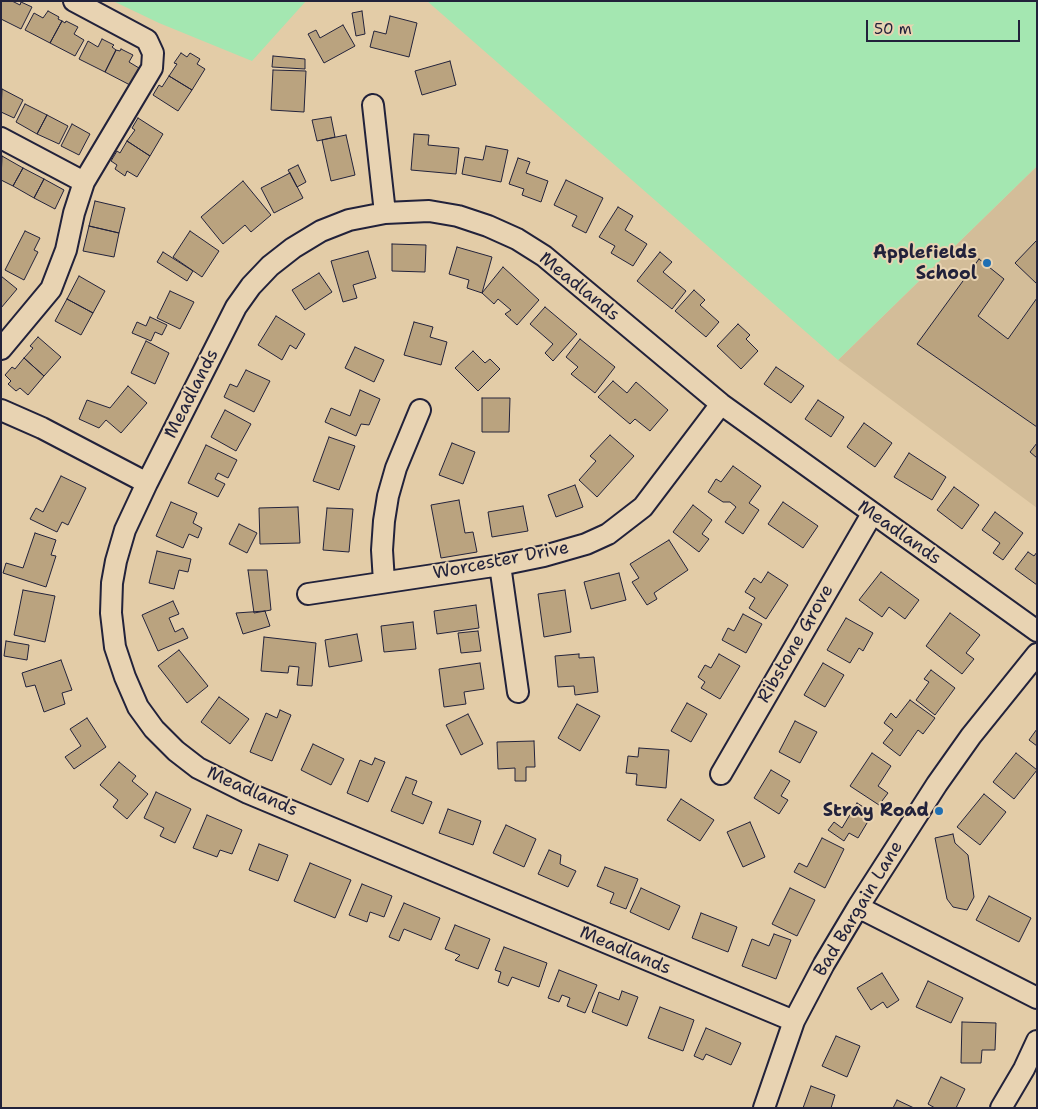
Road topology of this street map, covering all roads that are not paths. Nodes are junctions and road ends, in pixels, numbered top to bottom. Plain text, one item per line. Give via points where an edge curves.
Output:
1 (74, 1) edge
2 (373, 105) dead end
3 (1, 138) edge
4 (84, 182) junction
5 (385, 213) junction
6 (1, 350) edge
7 (721, 404) junction
8 (1, 410) edge
9 (420, 410) dead end
10 (147, 482) junction
11 (872, 514) junction
12 (500, 565) junction
13 (384, 582) junction
14 (308, 594) dead end
15 (1037, 631) edge
16 (1037, 654) edge
17 (518, 692) dead end
18 (721, 774) dead end
19 (858, 907) junction
20 (1037, 998) edge
21 (794, 1021) junction
22 (1037, 1041) edge
23 (764, 1108) edge
24 (1001, 1108) edge

1 - 4 street via 147,40 153,53 152,68
2 - 5 street
3 - 4 street
4 - 6 street via 66,250 51,290
5 - 7 street, Meadlands via 429,211 458,216 517,239 544,256
5 - 10 street, Meadlands via 349,220 321,231 270,266 251,286 236,307
7 - 11 street, Meadlands
7 - 12 street, Worcester Drive via 657,490 626,521 586,544
8 - 10 street
9 - 13 street via 388,496 382,550
10 - 21 street, Meadlands via 125,530 116,561 111,612 115,647 138,707 176,751 198,768 248,793
11 - 15 street, Meadlands
11 - 18 street, Ribstone Grove
12 - 13 street, Worcester Drive
12 - 17 street
13 - 14 street, Worcester Drive
16 - 19 street, Bad Bargain Lane via 965,744
19 - 20 street
19 - 21 street, Bad Bargain Lane
21 - 23 street, Bad Bargain Lane
22 - 24 street

